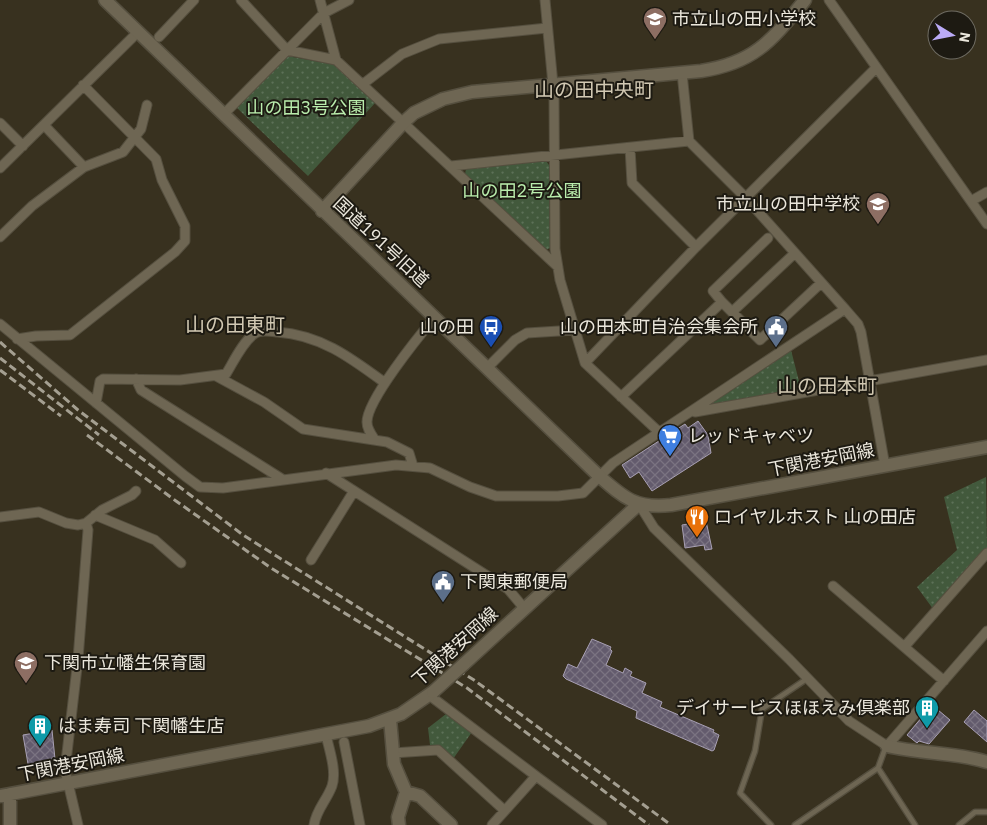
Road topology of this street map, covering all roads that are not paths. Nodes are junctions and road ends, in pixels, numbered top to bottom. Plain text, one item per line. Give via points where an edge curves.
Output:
1 (105, 0) edge
2 (194, 0) edge
3 (241, 0) edge
4 (320, 0) edge
5 (349, 0) edge
6 (545, 0) edge
7 (805, 0) edge
8 (829, 0) edge
9 (324, 13) junction
10 (547, 28) junction
11 (138, 32) junction
12 (158, 37) dead end
13 (287, 50) junction
14 (336, 60) junction
15 (876, 68) junction
16 (682, 73) junction
17 (363, 84) junction
18 (83, 85) junction
19 (553, 86) junction
20 (147, 105) dead end
21 (224, 114) junction
22 (404, 122) junction
23 (0, 123) edge
24 (44, 125) junction
25 (136, 137) junction
26 (689, 141) junction
27 (23, 146) junction
28 (630, 148) junction
29 (554, 155) junction
30 (451, 166) junction
31 (84, 167) junction
32 (0, 168) edge
33 (987, 192) edge
34 (746, 198) junction
35 (971, 201) junction
36 (322, 211) junction
37 (987, 224) edge
38 (0, 237) edge
39 (768, 238) dead end
40 (696, 247) junction
41 (795, 253) junction
42 (558, 267) junction
43 (821, 283) junction
44 (722, 302) junction
45 (845, 309) junction
46 (732, 312) junction
47 (435, 317) junction
48 (0, 324) edge
49 (575, 330) junction
50 (17, 339) junction
51 (987, 360) edge
52 (585, 364) junction
53 (488, 368) junction
54 (216, 376) junction
55 (136, 379) junction
56 (870, 380) junction
57 (385, 383) junction
58 (620, 397) junction
59 (96, 403) junction
60 (690, 413) junction
61 (659, 432) junction
62 (375, 440) junction
63 (987, 447) edge
64 (413, 466) junction
65 (885, 466) junction
66 (326, 473) junction
67 (600, 476) junction
68 (282, 479) junction
69 (136, 491) dead end
70 (354, 491) junction
71 (639, 504) junction
72 (95, 515) junction
73 (0, 518) edge
74 (86, 523) junction
75 (987, 553) edge
76 (311, 560) dead end
77 (181, 563) dead end
78 (833, 586) dead end
79 (524, 608) junction
80 (987, 631) edge
81 (905, 646) junction
82 (808, 678) junction
83 (944, 681) junction
84 (431, 693) junction
85 (390, 719) junction
86 (326, 735) junction
87 (344, 742) dead end
88 (887, 746) junction
89 (393, 753) junction
90 (987, 762) edge
91 (878, 768) junction
92 (536, 776) junction
93 (68, 783) junction
94 (406, 792) junction
95 (5, 795) edge
96 (504, 810) junction
97 (987, 812) edge
98 (10, 825) edge
99 (78, 825) edge
100 (314, 825) edge
101 (360, 825) edge
102 (399, 825) edge
103 (451, 825) edge
104 (492, 825) edge
105 (602, 825) edge
106 (771, 825) edge
107 (795, 825) edge
108 (915, 825) edge
109 (959, 825) edge

1 - 11 street, 国道191号旧道
2 - 12 street
3 - 13 street
4 - 9 street
5 - 9 street
6 - 10 street
7 - 16 street via 775,35 749,56 722,67
8 - 15 street
9 - 13 street
9 - 14 street
10 - 17 street via 439,38 402,54
10 - 19 street
11 - 18 street
11 - 21 street, 国道191号旧道
13 - 14 street
13 - 21 street
14 - 17 street
15 - 34 street
15 - 35 street
16 - 19 street
16 - 26 street
17 - 22 street
18 - 24 street
18 - 25 street
19 - 22 street via 464,94 431,104
19 - 29 street
20 - 25 street
21 - 36 street, 国道191号旧道
22 - 30 street
22 - 36 street
23 - 27 street
24 - 27 street
24 - 31 street
25 - 31 street via 123,152
25 - 50 street via 156,159 168,193 186,226 184,241 176,252 70,335
26 - 28 street
26 - 34 street
27 - 32 street
28 - 29 street
28 - 40 street via 632,183
29 - 30 street
29 - 42 street
30 - 42 street
31 - 38 street via 32,206
33 - 35 street
34 - 40 street
34 - 41 street
35 - 37 street
36 - 47 street, 国道191号旧道
39 - 44 street via 713,291
40 - 52 street
41 - 43 street
41 - 46 street
42 - 49 street
43 - 45 street
43 - 46 street via 760,340
44 - 46 street
44 - 58 street
45 - 56 street via 858,324
45 - 60 street
47 - 53 street, 国道191号旧道
47 - 57 street
48 - 50 street
49 - 52 street
49 - 53 street via 524,334
50 - 59 street
51 - 56 street
52 - 58 street
53 - 67 street, 国道191号旧道
54 - 55 street via 180,380
54 - 57 street via 226,374 254,334 262,331 320,341 353,359
54 - 62 street via 264,402 303,429
55 - 59 street via 103,379
55 - 68 street via 141,390
56 - 60 street
56 - 65 street
57 - 62 street via 367,421
58 - 61 street
59 - 68 street via 162,461 200,487 207,489
60 - 61 street
61 - 67 street via 613,463
62 - 64 street via 406,450
63 - 65 street, 下関港安岡線
64 - 66 street
64 - 67 street via 443,473 484,493 505,496 583,493
65 - 71 street, 下関港安岡線 via 671,506
66 - 68 street
66 - 70 street
67 - 71 street, 国道191号旧道 via 628,500
69 - 72 street
70 - 76 street
70 - 79 street via 508,589
71 - 79 street, 下関港安岡線
71 - 82 street via 654,528
72 - 74 street
72 - 77 street via 155,540
73 - 74 street via 39,512 66,523
74 - 93 street via 86,571 66,759
75 - 81 street
78 - 81 street
79 - 84 street, 下関港安岡線, bridge
80 - 83 street
81 - 83 street
82 - 88 street via 849,721
82 - 106 lane via 762,709 755,751 740,793
83 - 88 street
84 - 85 street, 下関港安岡線
84 - 92 street
85 - 86 street, 下関港安岡線
85 - 89 street
86 - 93 street, 下関港安岡線
86 - 100 street via 333,784 319,808
87 - 101 street
88 - 90 street via 910,752 954,754
88 - 91 lane
89 - 94 street via 396,772
89 - 96 street via 438,750
91 - 107 lane
91 - 108 lane
92 - 96 street
92 - 105 street
93 - 95 street, 下関港安岡線
93 - 99 street
94 - 102 street via 398,817
94 - 103 street via 420,796
95 - 98 street
96 - 104 street
97 - 109 lane via 975,812

